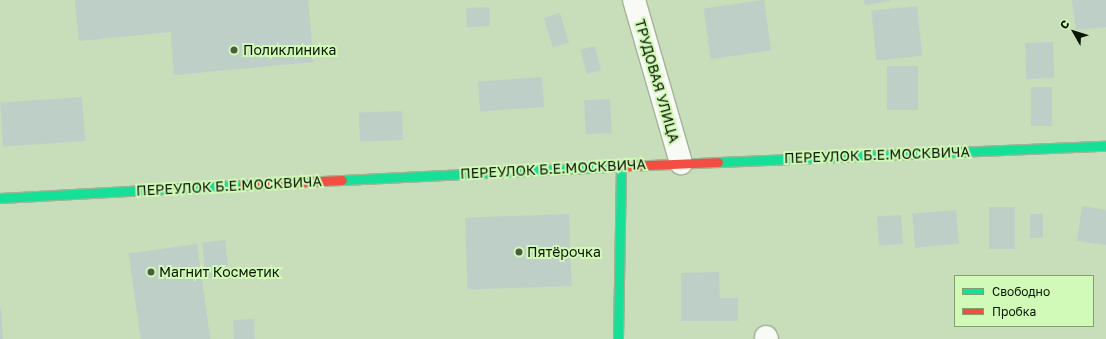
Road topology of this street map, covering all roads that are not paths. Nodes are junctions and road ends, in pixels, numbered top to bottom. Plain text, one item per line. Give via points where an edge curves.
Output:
1 (634, 0) edge
2 (1106, 146) edge
3 (681, 163) junction
4 (621, 166) junction
5 (0, 198) edge
6 (618, 339) edge

1 - 3 street, ТРУДОВАЯ УЛИЦА
2 - 3 street, ПЕРЕУЛОК Б.Е.МОСКВИЧА
3 - 4 street, ПЕРЕУЛОК Б.Е.МОСКВИЧА
4 - 5 street, ПЕРЕУЛОК Б.Е.МОСКВИЧА
4 - 6 street

